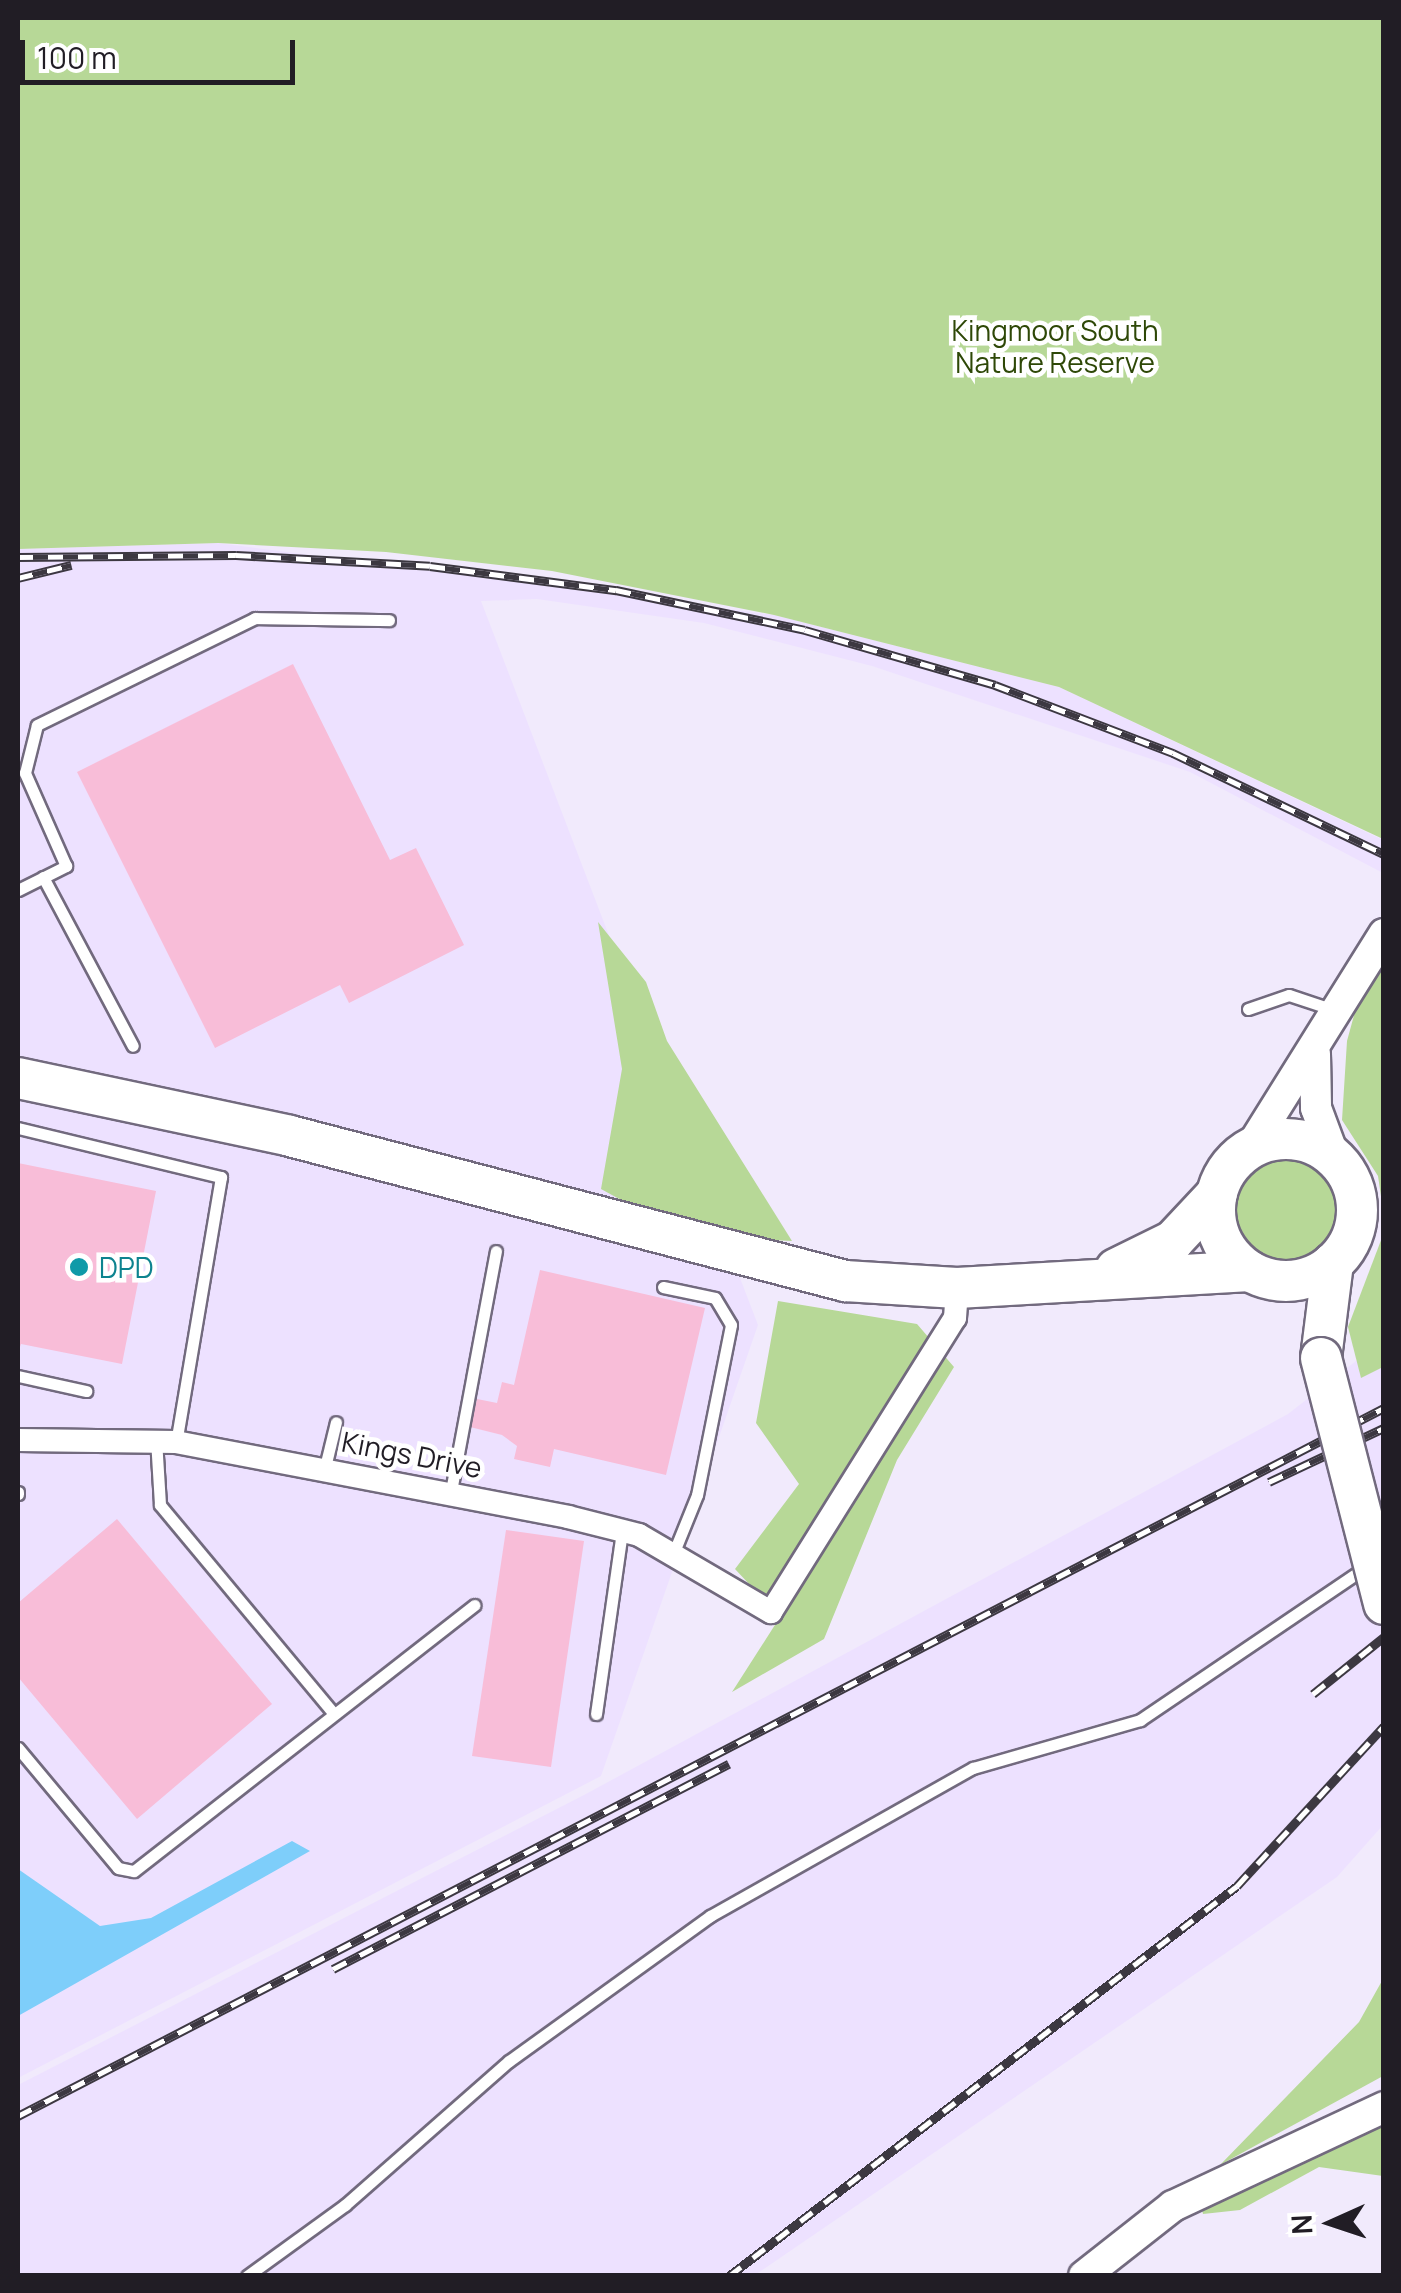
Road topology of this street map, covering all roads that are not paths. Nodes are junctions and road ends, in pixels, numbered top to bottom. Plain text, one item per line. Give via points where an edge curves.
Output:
1 (389, 620) dead end
2 (43, 878) junction
3 (18, 890) edge
4 (1384, 934) edge
5 (1248, 1009) dead end
6 (1331, 1010) junction
7 (133, 1046) dead end
8 (1316, 1051) junction
9 (18, 1078) edge
10 (18, 1128) edge
11 (1249, 1150) junction
12 (1335, 1159) junction
13 (1217, 1194) junction
14 (496, 1251) dead end
15 (1333, 1263) junction
16 (1263, 1276) junction
17 (1094, 1278) junction
18 (662, 1286) dead end
19 (957, 1288) junction
20 (1321, 1358) junction
21 (18, 1376) edge
22 (86, 1391) dead end
23 (336, 1422) dead end
24 (18, 1440) edge
25 (166, 1440) junction
26 (325, 1467) junction
27 (451, 1491) junction
28 (622, 1531) junction
29 (1384, 1550) edge
30 (674, 1552) junction
31 (1384, 1604) edge
32 (474, 1605) dead end
33 (333, 1712) junction
34 (596, 1714) dead end
35 (18, 1748) edge
36 (1380, 2104) edge
37 (247, 2276) edge
38 (1084, 2276) edge

1 - 2 lane via 255,618 37,725 26,773 66,866
2 - 3 lane
2 - 7 lane
4 - 6 street
5 - 6 lane via 1289,996
6 - 8 street
8 - 11 street
8 - 12 street via 1316,1108
9 - 19 highway via 290,1136 786,1270
10 - 25 lane via 221,1177
11 - 12 highway via 1294,1140
11 - 13 highway
12 - 15 highway via 1355,1192 1356,1218
13 - 16 highway via 1224,1244
13 - 17 highway via 1173,1242
14 - 27 lane
15 - 16 highway
15 - 20 highway
16 - 17 highway
16 - 20 highway
17 - 19 highway
18 - 30 lane via 714,1298 731,1324 697,1495
19 - 30 street, Kings Drive via 956,1318 771,1612
20 - 31 highway, bridge
21 - 22 lane
23 - 26 lane
24 - 25 street, Kings Drive
25 - 26 street, Kings Drive
25 - 33 lane via 160,1505
26 - 27 street, Kings Drive
27 - 28 street, Kings Drive
28 - 30 street, Kings Drive
28 - 34 lane
29 - 37 lane via 1184,1696 1140,1720 973,1768 710,1916 509,2062 345,2204
32 - 33 lane
33 - 35 lane via 134,1872 118,1868
36 - 38 street via 1173,2206

